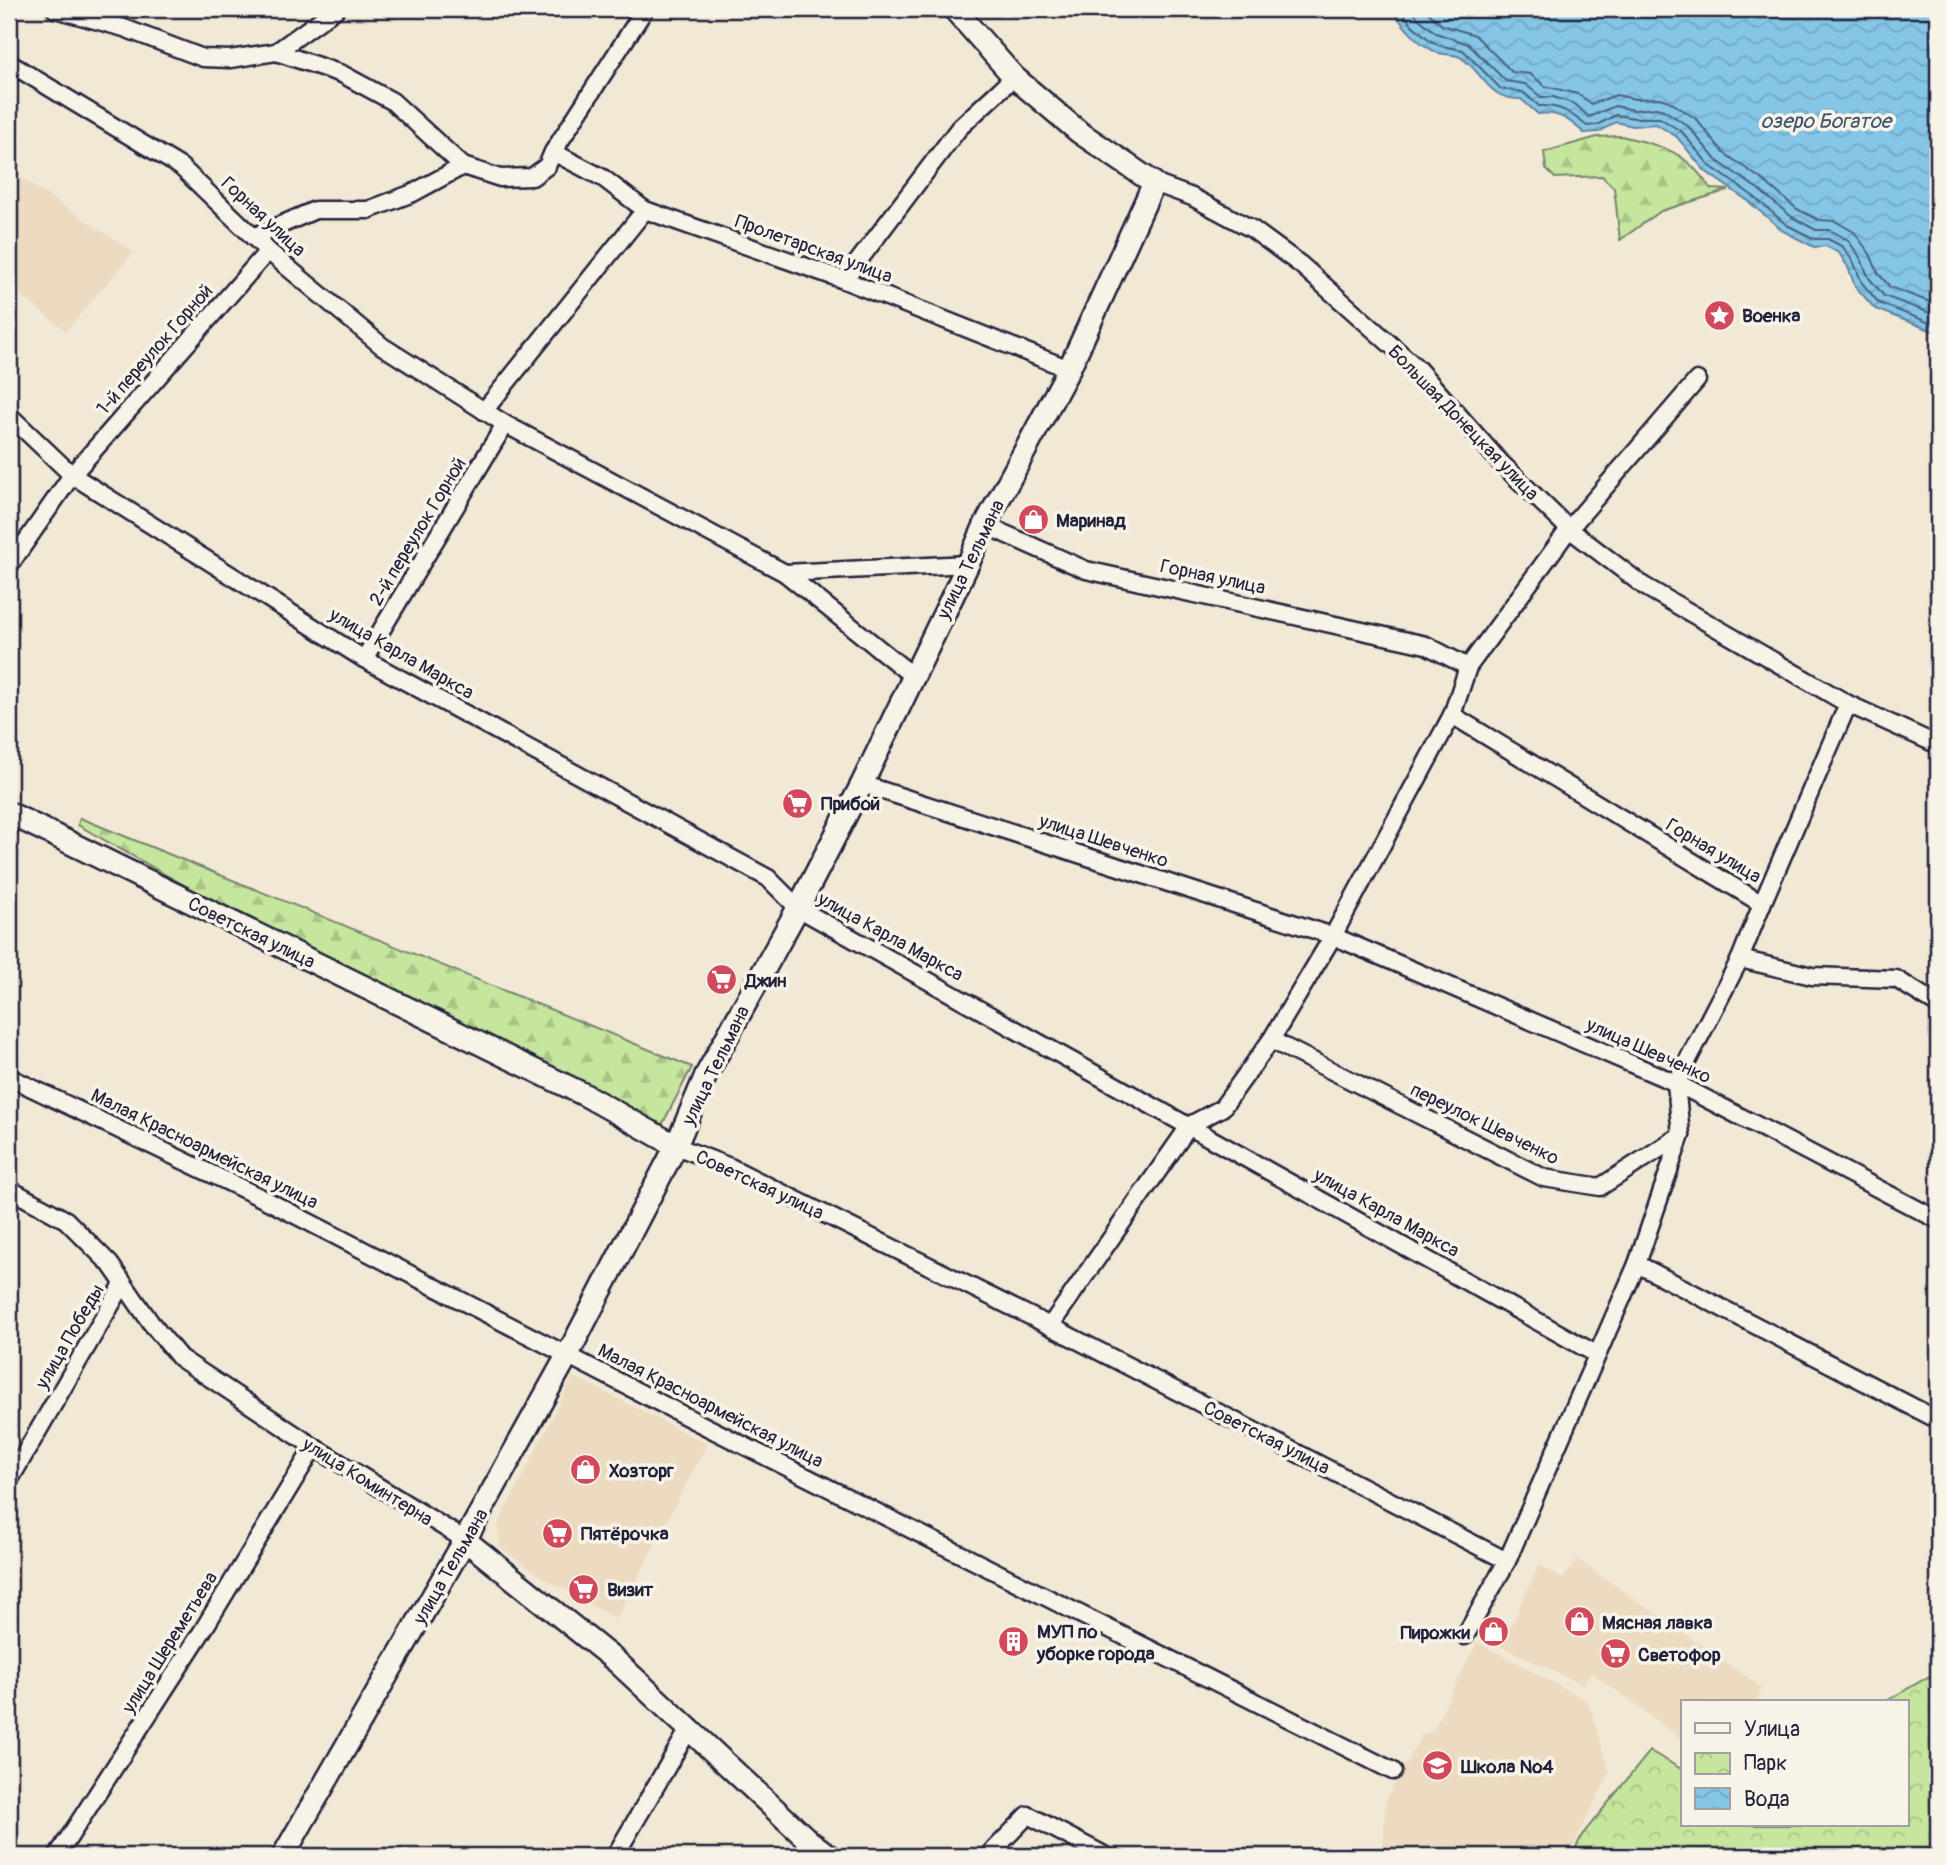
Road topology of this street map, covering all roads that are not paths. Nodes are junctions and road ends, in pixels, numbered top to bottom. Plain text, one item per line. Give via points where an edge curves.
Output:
1 (55, 9) edge
2 (336, 9) edge
3 (645, 9) edge
4 (954, 9) edge
5 (276, 52) junction
6 (9, 63) edge
7 (1014, 77) junction
8 (553, 152) junction
9 (463, 166) junction
10 (1154, 183) junction
11 (645, 210) junction
12 (253, 237) junction
13 (268, 251) junction
14 (844, 280) junction
15 (1069, 369) junction
16 (1697, 380) dead end
17 (484, 411) junction
18 (9, 415) edge
19 (505, 424) junction
20 (72, 475) junction
21 (985, 525) junction
22 (1569, 529) junction
23 (968, 564) junction
24 (9, 566) edge
25 (785, 573) junction
26 (364, 659) junction
27 (1468, 667) junction
28 (914, 677) junction
29 (1848, 704) junction
30 (1452, 715) junction
31 (1938, 745) edge
32 (862, 784) junction
33 (9, 813) edge
34 (1762, 904) junction
35 (798, 908) junction
36 (1333, 936) junction
37 (1740, 958) junction
38 (1938, 1005) edge
39 (1271, 1040) junction
40 (9, 1077) edge
41 (1676, 1083) junction
42 (1190, 1125) junction
43 (1681, 1135) junction
44 (676, 1146) junction
45 (9, 1189) edge
46 (1938, 1220) edge
47 (1637, 1264) junction
48 (123, 1284) junction
49 (1051, 1326) junction
50 (1596, 1353) junction
51 (567, 1356) junction
52 (1938, 1420) edge
53 (314, 1447) junction
54 (9, 1481) edge
55 (465, 1540) junction
56 (1507, 1561) junction
57 (1465, 1636) dead end
58 (689, 1729) junction
59 (1393, 1771) dead end
60 (805, 1848) edge
61 (57, 1856) edge
62 (283, 1856) edge
63 (615, 1856) edge
64 (829, 1856) edge
65 (988, 1856) edge
66 (1106, 1856) edge

1 - 5 street via 124,28 202,58
2 - 5 street
3 - 8 street
4 - 7 street, Большая Донецкая улица
5 - 9 street via 342,74 391,101
6 - 12 street, Горная улица via 181,167
7 - 10 street, Большая Донецкая улица via 1079,132
7 - 14 street via 959,128
8 - 9 street via 547,166 532,177 500,178
8 - 11 street, Пролетарская улица via 603,178
9 - 12 street via 369,210 315,210
10 - 15 street, улица Тельмана
10 - 22 street, Большая Донецкая улица via 1252,229 1301,265 1417,368 1498,460
11 - 14 street, Пролетарская улица
11 - 17 street
12 - 13 street, Горная улица
13 - 17 street, Горная улица via 382,346
13 - 20 street, 1-й переулок Горной
14 - 15 street, Пролетарская улица
15 - 21 street, улица Тельмана
16 - 22 street
17 - 19 street, Горная улица
18 - 20 street, улица Карла Маркса
19 - 25 street, Горная улица
19 - 26 street, 2-й переулок Горной
20 - 24 street, 1-й переулок Горной
20 - 26 street, улица Карла Маркса
21 - 23 street, улица Тельмана
21 - 27 street, Горная улица via 1086,569 1426,645
22 - 27 street
22 - 29 street, Большая Донецкая улица via 1644,586
23 - 25 street
23 - 28 street, улица Тельмана
25 - 28 street, Горная улица
26 - 35 street, улица Карла Маркса via 768,878
27 - 30 street
28 - 32 street, улица Тельмана
29 - 31 street, Большая Донецкая улица
29 - 34 street
30 - 34 street, Горная улица
30 - 36 street
32 - 35 street, улица Тельмана
32 - 36 street, улица Шевченко
33 - 44 street, Советская улица via 584,1095
34 - 37 street, Горная улица
35 - 42 street, улица Карла Маркса
35 - 44 street, улица Тельмана via 706,1075
36 - 39 street
36 - 41 street, улица Шевченко
37 - 38 street via 1812,976 1896,979
37 - 41 street, Горная улица
39 - 42 street via 1222,1108
39 - 43 street, переулок Шевченко via 1544,1178 1600,1187
40 - 51 street, Малая Красноармейская улица via 270,1202
41 - 43 street
41 - 46 street, улица Шевченко
42 - 49 street
42 - 50 street, улица Карла Маркса
43 - 47 street
44 - 49 street, Советская улица via 730,1167
44 - 51 street, улица Тельмана
45 - 48 street, улица Коминтерна via 66,1220 110,1264
47 - 50 street
47 - 52 street
48 - 53 street, улица Коминтерна via 180,1358
48 - 54 street, улица Победы
49 - 56 street, Советская улица
50 - 56 street
51 - 55 street, улица Тельмана
51 - 59 street, Малая Красноармейская улица
53 - 55 street, улица Коминтерна
53 - 61 street, улица Шереметьева
55 - 58 street, улица Коминтерна via 617,1662
55 - 62 street, улица Тельмана
56 - 57 street
58 - 60 street, улица Коминтерна
58 - 63 street
60 - 64 street, улица Коминтерна
65 - 66 street via 1028,1815

